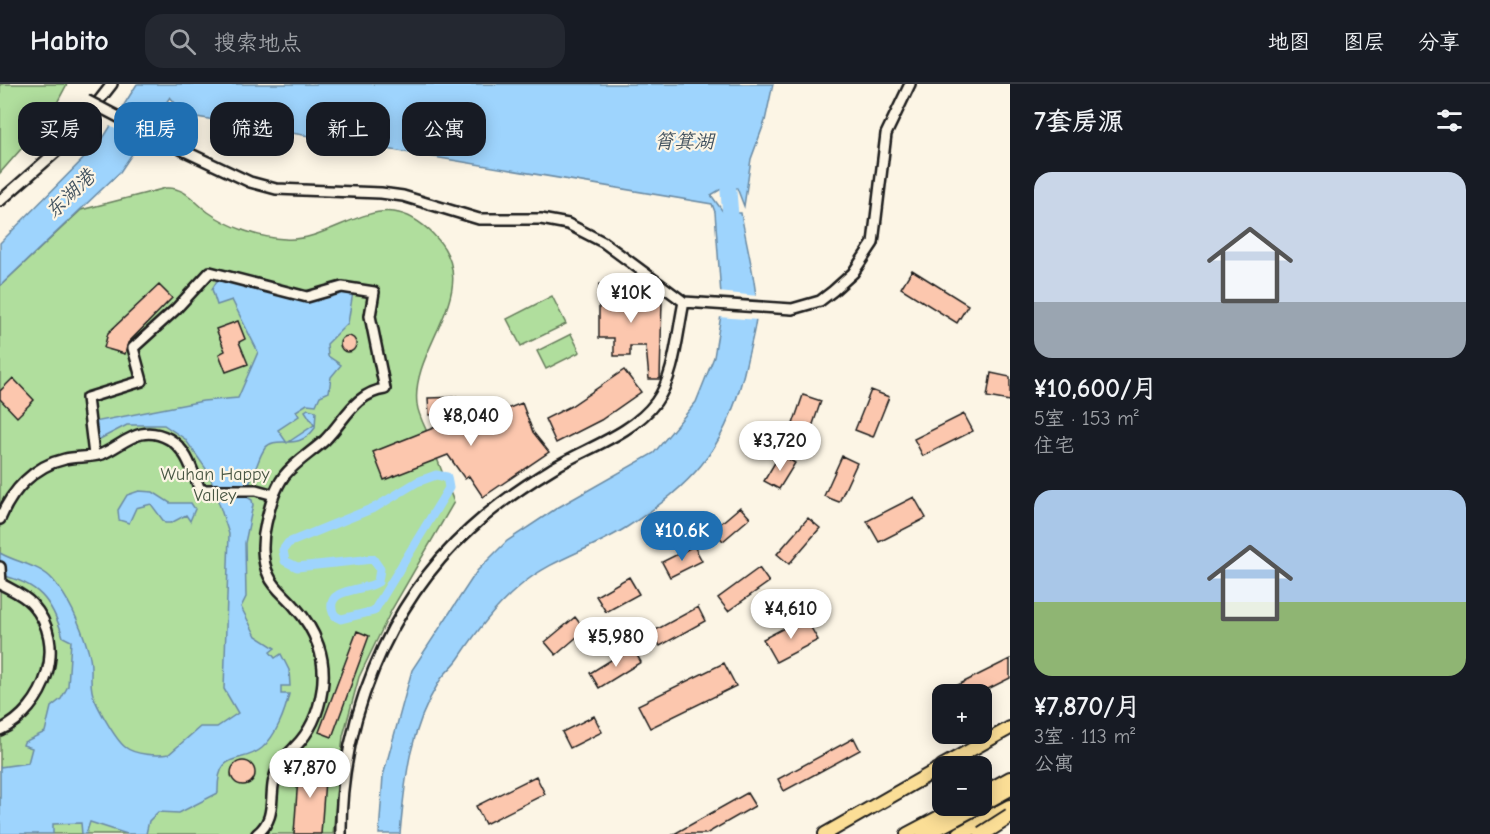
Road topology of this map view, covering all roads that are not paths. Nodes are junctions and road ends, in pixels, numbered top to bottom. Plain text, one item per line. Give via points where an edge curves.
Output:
1 (112, 84) edge
2 (910, 84) edge
3 (86, 100) dead end
4 (0, 201) edge
5 (684, 303) junction
6 (94, 455) junction
7 (274, 495) junction
8 (0, 519) edge
9 (0, 572) edge
10 (1010, 728) edge
11 (0, 730) edge
12 (961, 756) edge
13 (932, 773) edge
14 (1010, 778) edge
15 (992, 788) edge
16 (1010, 788) edge
17 (992, 798) edge
18 (1010, 807) edge
19 (941, 816) edge
20 (959, 816) edge
21 (1010, 816) edge
22 (257, 834) edge
23 (341, 834) edge
24 (825, 834) edge
25 (908, 834) edge
26 (925, 834) edge
27 (960, 834) edge
28 (980, 834) edge

1 - 4 street via 66,143
2 - 5 street via 886,134 873,243 853,273 820,302 792,309
3 - 5 street, bridge via 174,146 270,188 381,193 479,219 541,219 568,224 603,242
5 - 23 street via 667,380 650,410 548,471 489,512 442,558 406,607 380,657 357,720 346,771
6 - 7 street via 130,436 161,436 180,448 200,490 251,490
6 - 7 street via 87,398 142,381 133,348 210,272 307,297 342,287 374,292 370,316 385,389 359,398 330,435 288,472
6 - 8 street via 63,459 38,470 12,495
7 - 22 street via 264,531 266,569 270,580 296,607 316,639 323,682 310,726 274,775 270,817
9 - 11 street via 2,584 36,609 48,631 51,648 45,681 37,698
10 - 12 main road
13 - 24 main road
14 - 15 main road
16 - 17 highway
18 - 27 highway
19 - 25 main road
20 - 26 highway
21 - 28 highway, bridge

